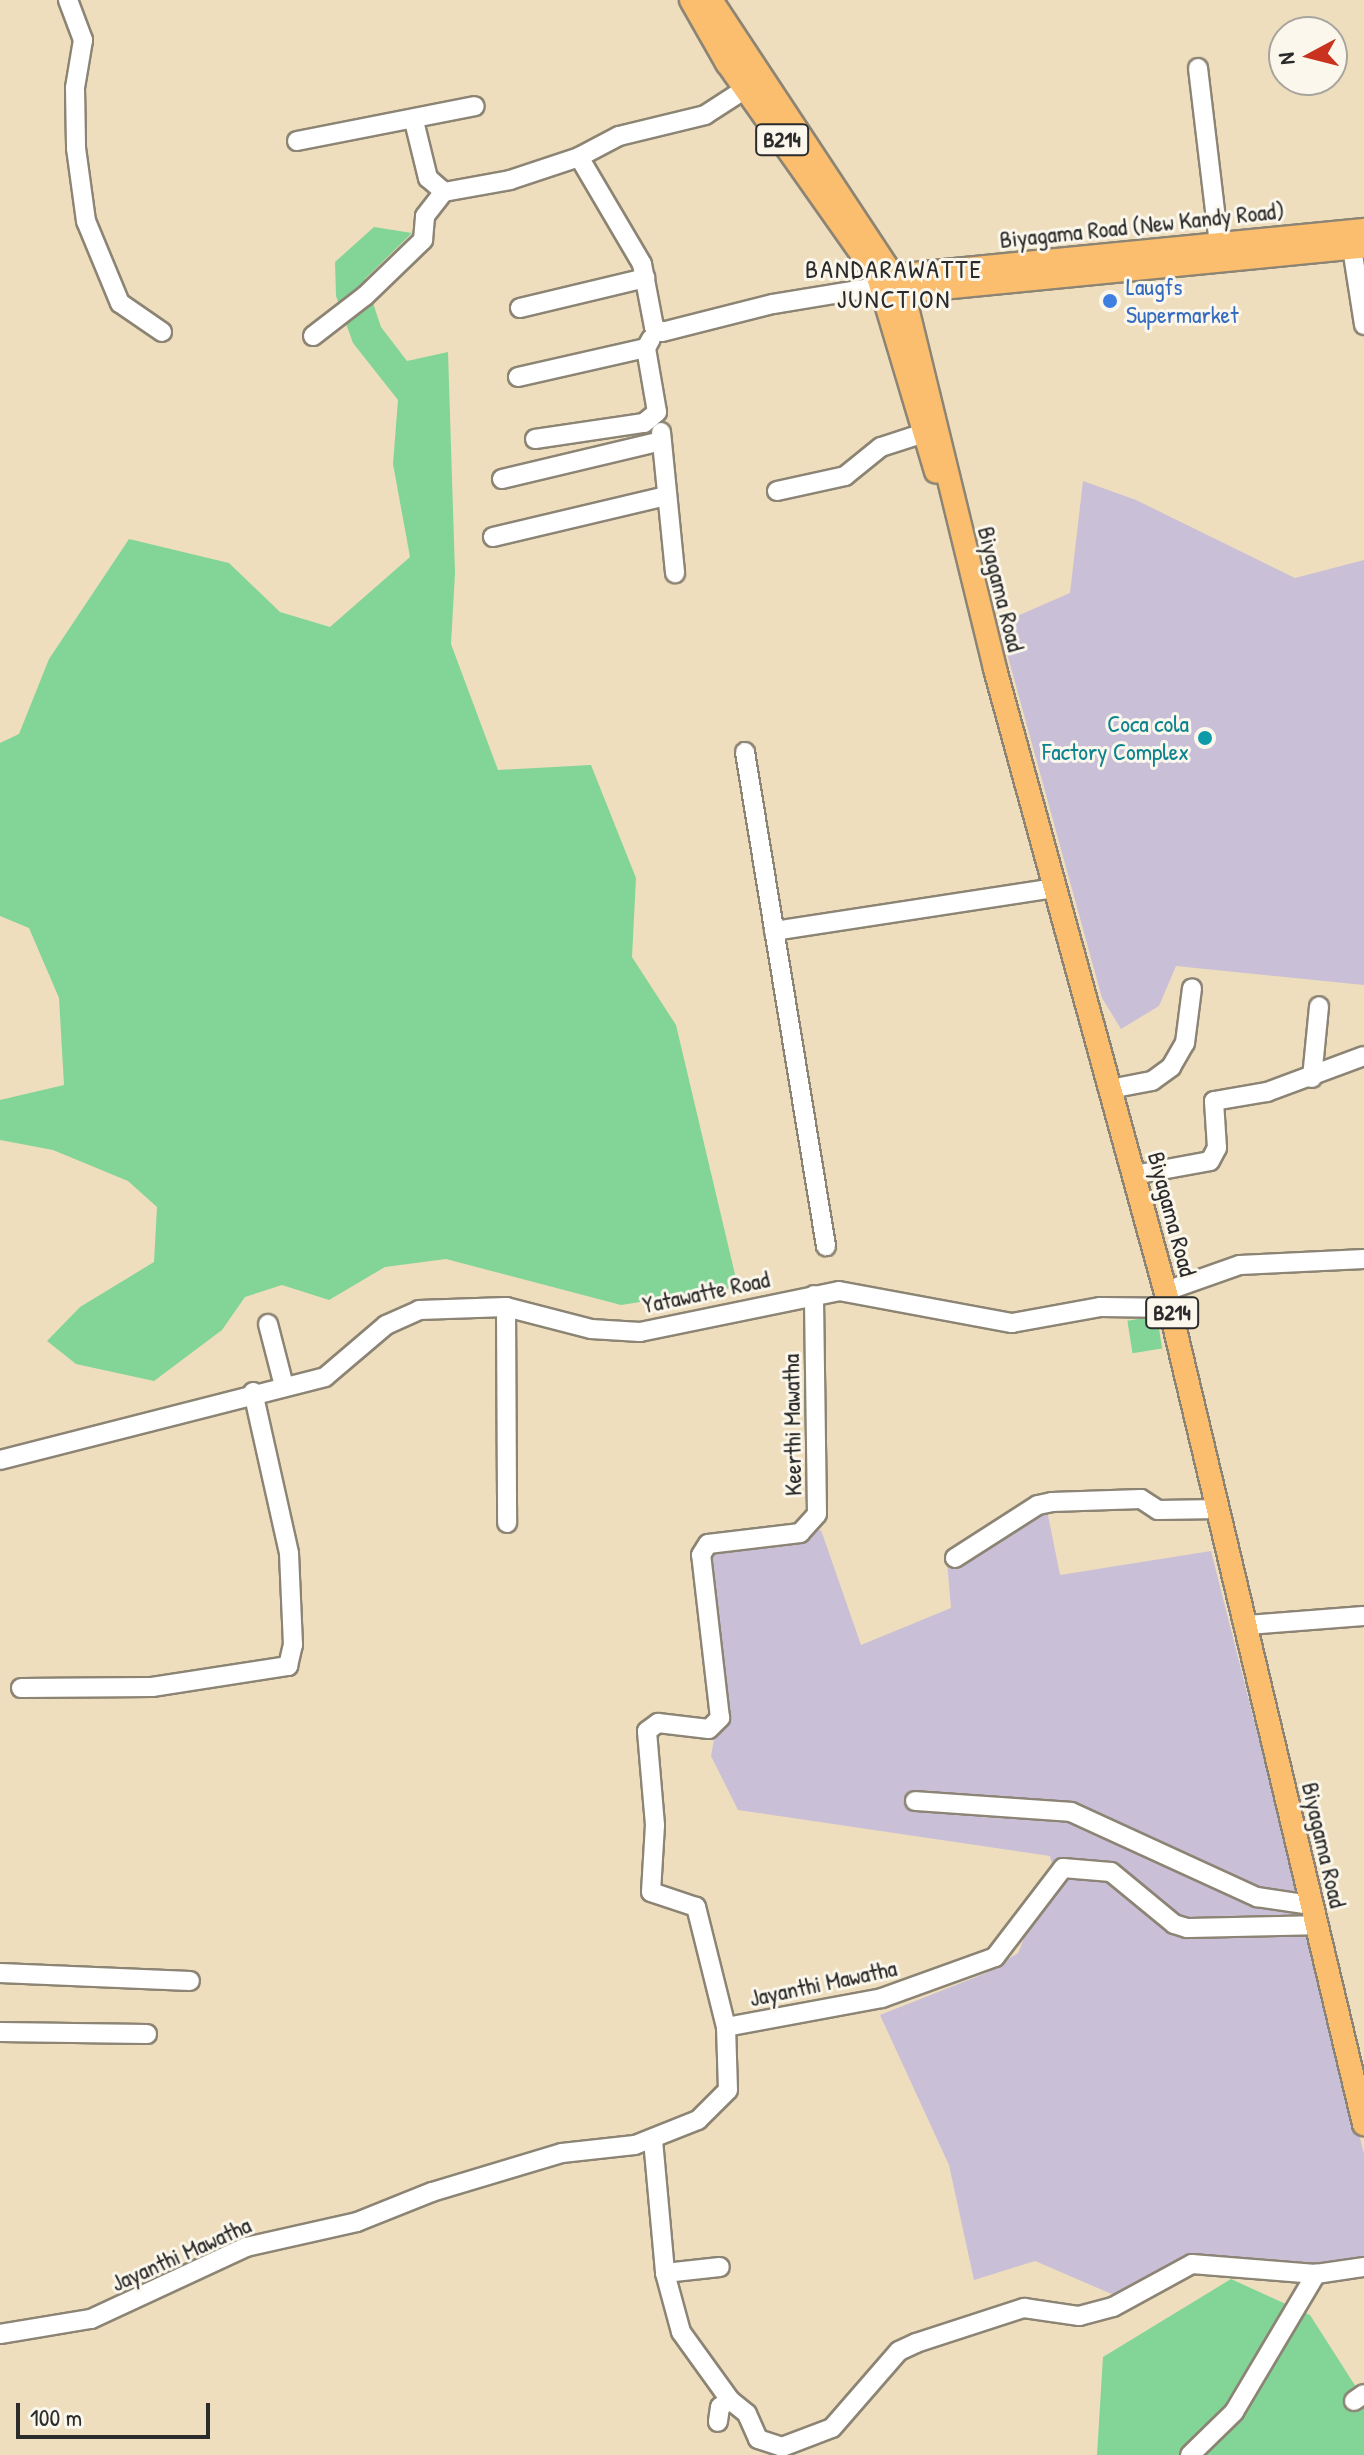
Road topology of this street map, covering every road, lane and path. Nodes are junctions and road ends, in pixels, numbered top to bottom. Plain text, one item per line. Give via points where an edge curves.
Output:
1 (68, 0) edge
2 (691, 0) edge
3 (711, 0) edge
4 (1198, 68) dead end
5 (753, 85) junction
6 (475, 106) dead end
7 (414, 121) junction
8 (297, 141) dead end
9 (579, 157) junction
10 (444, 192) junction
11 (1360, 242) edge
12 (1220, 252) junction
13 (645, 278) junction
14 (889, 285) junction
15 (520, 308) dead end
16 (1364, 325) edge
17 (657, 329) junction
18 (162, 332) dead end
19 (313, 336) dead end
20 (646, 348) junction
21 (518, 377) dead end
22 (657, 412) junction
23 (924, 433) junction
24 (535, 439) dead end
25 (662, 441) junction
26 (502, 479) dead end
27 (777, 491) dead end
28 (667, 496) junction
29 (954, 509) junction
30 (493, 537) dead end
31 (675, 573) dead end
32 (745, 752) dead end
33 (1055, 888) junction
34 (774, 931) junction
35 (1192, 988) dead end
36 (1319, 1006) dead end
37 (1364, 1056) edge
38 (1312, 1078) junction
39 (1110, 1089) junction
40 (1134, 1175) junction
41 (826, 1246) dead end
42 (1364, 1259) edge
43 (814, 1295) junction
44 (1168, 1299) junction
45 (506, 1307) junction
46 (268, 1324) dead end
47 (284, 1386) junction
48 (253, 1392) junction
49 (0, 1460) edge
50 (1219, 1509) junction
51 (507, 1523) dead end
52 (955, 1558) dead end
53 (1364, 1616) edge
54 (1247, 1625) junction
55 (21, 1688) dead end
56 (915, 1801) dead end
57 (1313, 1915) junction
58 (0, 1973) edge
59 (190, 1981) dead end
60 (726, 2027) junction
61 (0, 2032) edge
62 (147, 2034) dead end
63 (1364, 2124) edge
64 (653, 2140) junction
65 (720, 2267) dead end
66 (1364, 2267) edge
67 (665, 2273) junction
68 (1316, 2274) junction
69 (0, 2334) edge
70 (730, 2400) junction
71 (718, 2422) dead end
72 (1190, 2455) edge

1 - 18 street via 83,40 75,88 86,221 120,303
2 - 5 main road, B214
3 - 5 main road, B214
4 - 12 street
5 - 9 street via 705,115 619,136
5 - 14 main road, B214
6 - 7 street
7 - 8 street
7 - 10 street via 428,178
9 - 10 street via 510,180
9 - 13 street via 619,219
10 - 19 street via 425,216 423,240 374,289
11 - 12 main road, Biyagama Road (New Kandy Road)
11 - 16 street
12 - 14 main road, Biyagama Road (New Kandy Road)
13 - 15 street
13 - 17 street
14 - 17 street via 773,304 668,332
14 - 23 main road, Biyagama Road / B214
14 - 29 main road, Biyagama Road / B214 via 948,467
17 - 20 street
20 - 21 street
20 - 22 street
22 - 24 street via 644,423
22 - 25 street
23 - 27 street via 881,447 845,476
23 - 29 main road, Biyagama Road / B214
25 - 26 street
25 - 28 street
28 - 30 street
28 - 31 street
29 - 33 main road, Biyagama Road / B214
32 - 34 street
33 - 34 street
33 - 39 main road, Biyagama Road / B214
34 - 41 street
35 - 39 street via 1185,1043 1171,1067 1152,1081
36 - 38 street
37 - 38 street
38 - 40 street via 1214,1101 1217,1148 1210,1161
39 - 40 main road, Biyagama Road / B214
40 - 44 main road, Biyagama Road / B214
42 - 44 street via 1240,1265
43 - 44 street, Yatawatte Road via 839,1291 1012,1323
43 - 45 street, Yatawatte Road via 640,1332 591,1329
43 - 60 street, Keerthi Mawatha via 817,1514 800,1533 708,1544 701,1555 720,1718 709,1729 658,1723 647,1731 655,1825 651,1892 696,1907
44 - 50 main road, Biyagama Road / B214
45 - 47 street, Yatawatte Road via 452,1307 400,1315 337,1371
45 - 51 street
46 - 47 street
47 - 48 street, Yatawatte Road
48 - 49 street, Yatawatte Road
48 - 55 street via 289,1553 293,1645 288,1666 152,1687
50 - 52 street via 1158,1510 1141,1499 1052,1502 1038,1505
50 - 54 main road, Biyagama Road / B214
53 - 54 street
54 - 57 main road, Biyagama Road / B214
56 - 57 street via 1071,1812 1257,1897
57 - 60 street, Jayanthi Mawatha via 1187,1928 1174,1924 1111,1872 1063,1868 995,1957 882,1998
57 - 63 main road, Biyagama Road / B214
58 - 59 street
60 - 64 street, Jayanthi Mawatha via 728,2090 698,2120
61 - 62 street
64 - 67 street
64 - 69 street, Jayanthi Mawatha via 562,2153 357,2222 246,2247 91,2319
65 - 67 street
66 - 68 street
67 - 70 street via 689,2348
68 - 70 street via 1192,2264 1113,2307 1079,2316 1024,2308 929,2338 899,2351 832,2428 782,2447 758,2439 747,2414
68 - 72 street via 1234,2412
70 - 71 street via 720,2407

